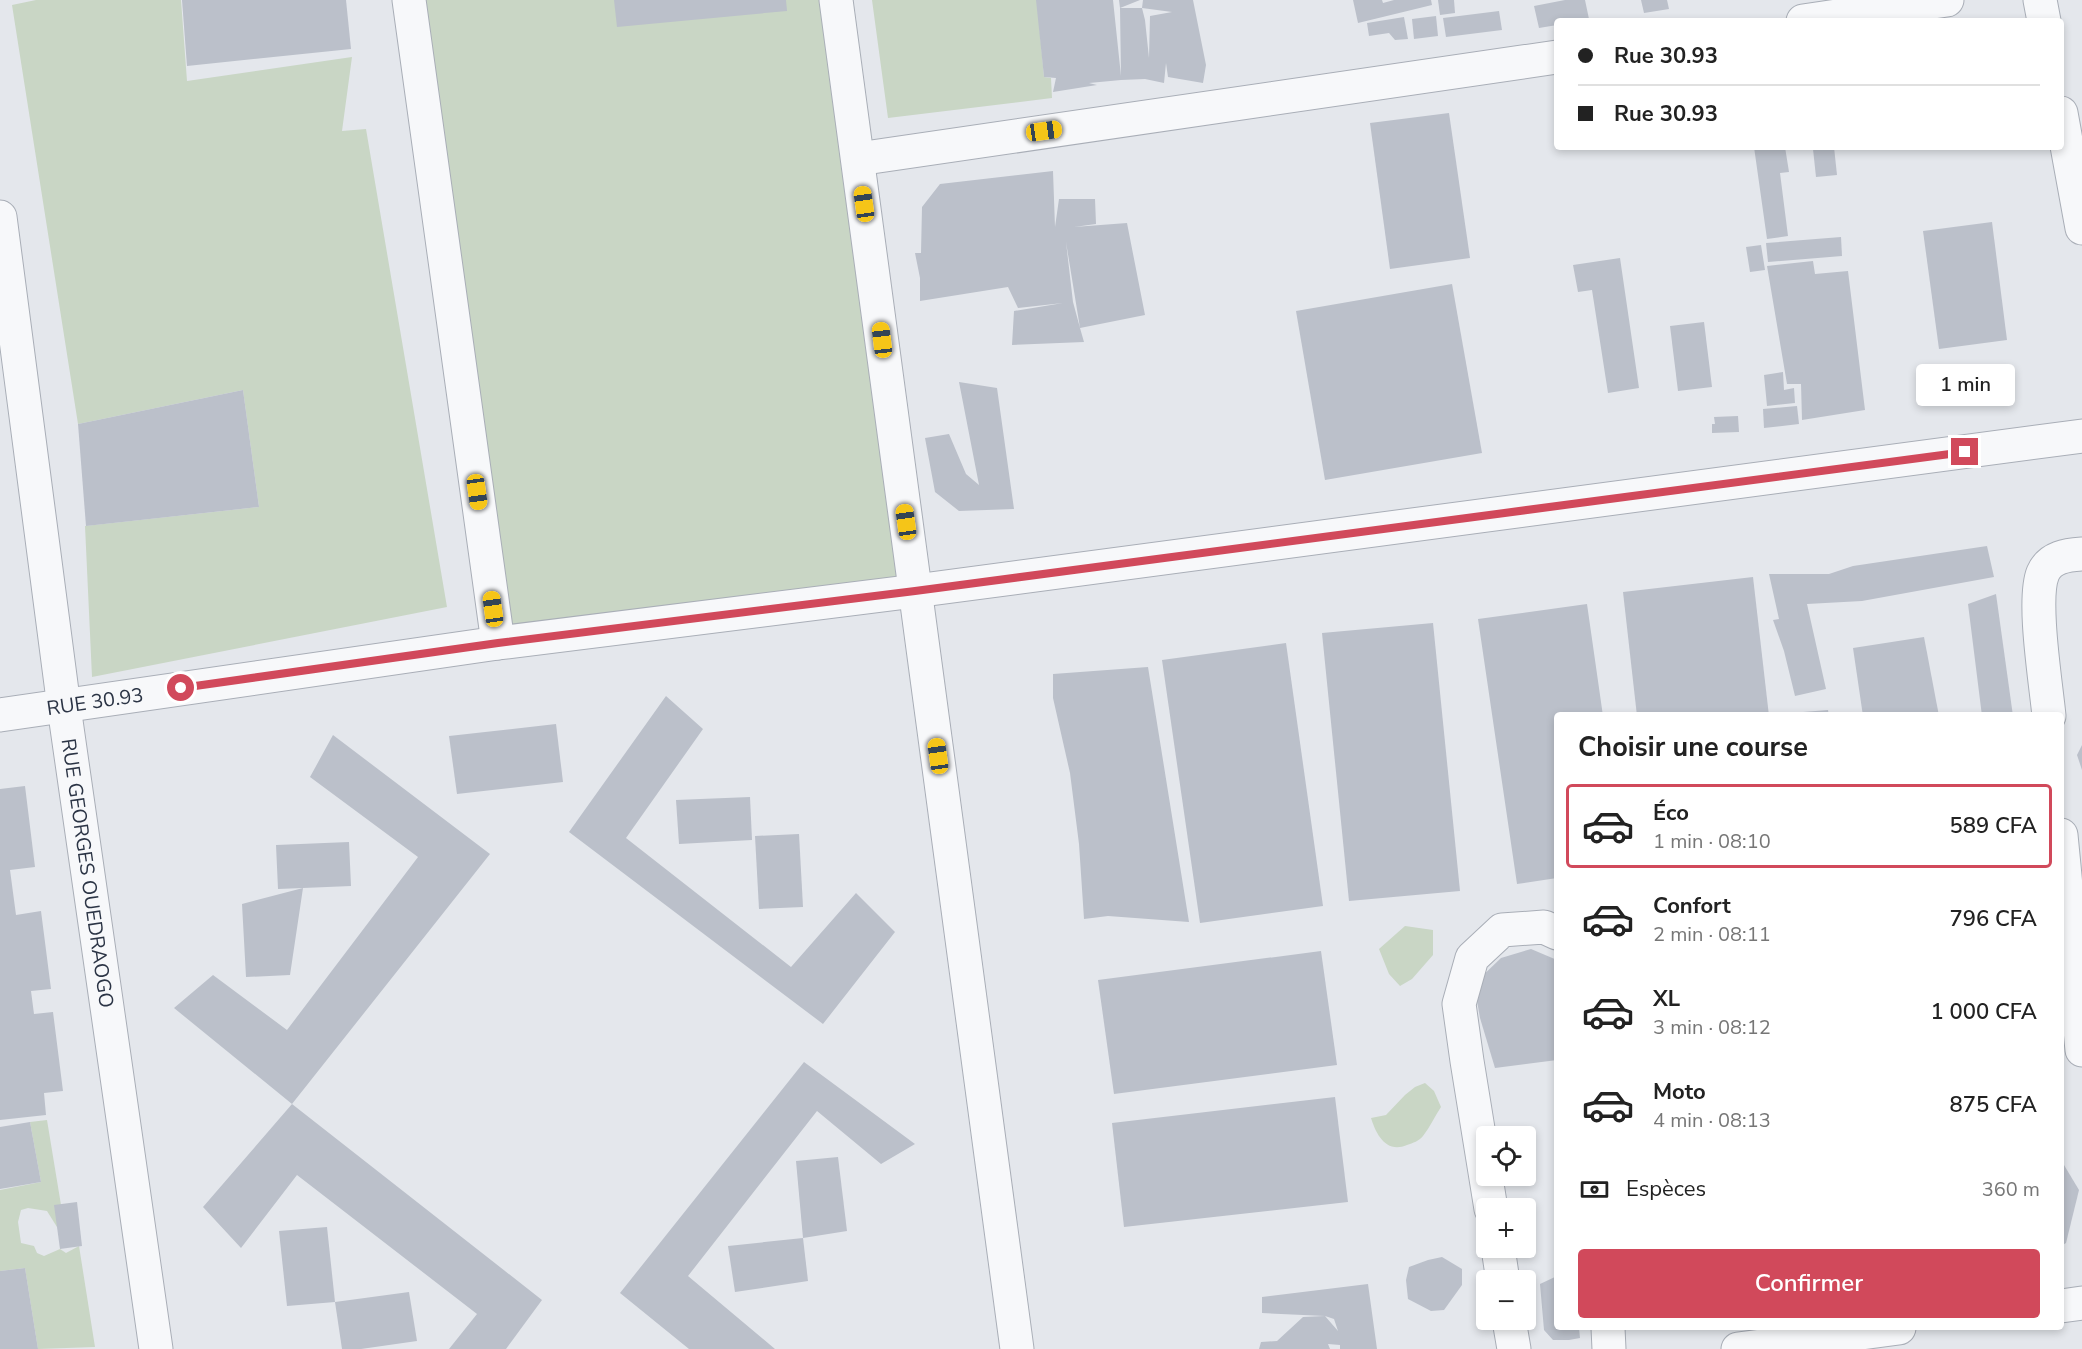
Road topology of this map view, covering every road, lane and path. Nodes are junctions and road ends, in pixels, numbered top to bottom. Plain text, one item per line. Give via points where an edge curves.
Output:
1 (409, 0) edge
2 (836, 0) edge
3 (1947, 0) edge
4 (2040, 0) edge
5 (1824, 18) edge
6 (2043, 18) edge
7 (1554, 57) edge
8 (2064, 129) edge
9 (858, 159) junction
10 (0, 217) edge
11 (2082, 228) edge
12 (2082, 436) edge
13 (2082, 554) edge
14 (915, 591) junction
15 (498, 643) junction
16 (64, 707) junction
17 (2049, 712) edge
18 (0, 715) edge
19 (2064, 866) edge
20 (1554, 932) edge
21 (2082, 1050) edge
22 (1489, 1198) edge
23 (2082, 1303) edge
24 (2064, 1306) edge
25 (1511, 1330) edge
26 (1608, 1330) edge
27 (1884, 1330) edge
28 (156, 1349) edge
29 (1017, 1349) edge
30 (1514, 1349) edge
31 (1609, 1349) edge
32 (1738, 1349) edge

1 - 15 street
2 - 9 street
3 - 5 street
4 - 6 street
7 - 9 street
8 - 11 street
9 - 14 street
10 - 16 street, RUE GEORGES OUEDRAOGO
12 - 14 street, RUE 30.93
13 - 17 street via 2060,555 2043,572 2038,602
14 - 15 street, RUE 30.93
14 - 29 street
15 - 16 street, RUE 30.93
16 - 18 street, RUE 30.93
16 - 28 street, RUE GEORGES OUEDRAOGO
19 - 21 street
20 - 22 street via 1544,927 1502,930 1472,957 1459,1004
23 - 24 street
25 - 30 street
26 - 31 street
27 - 32 street

